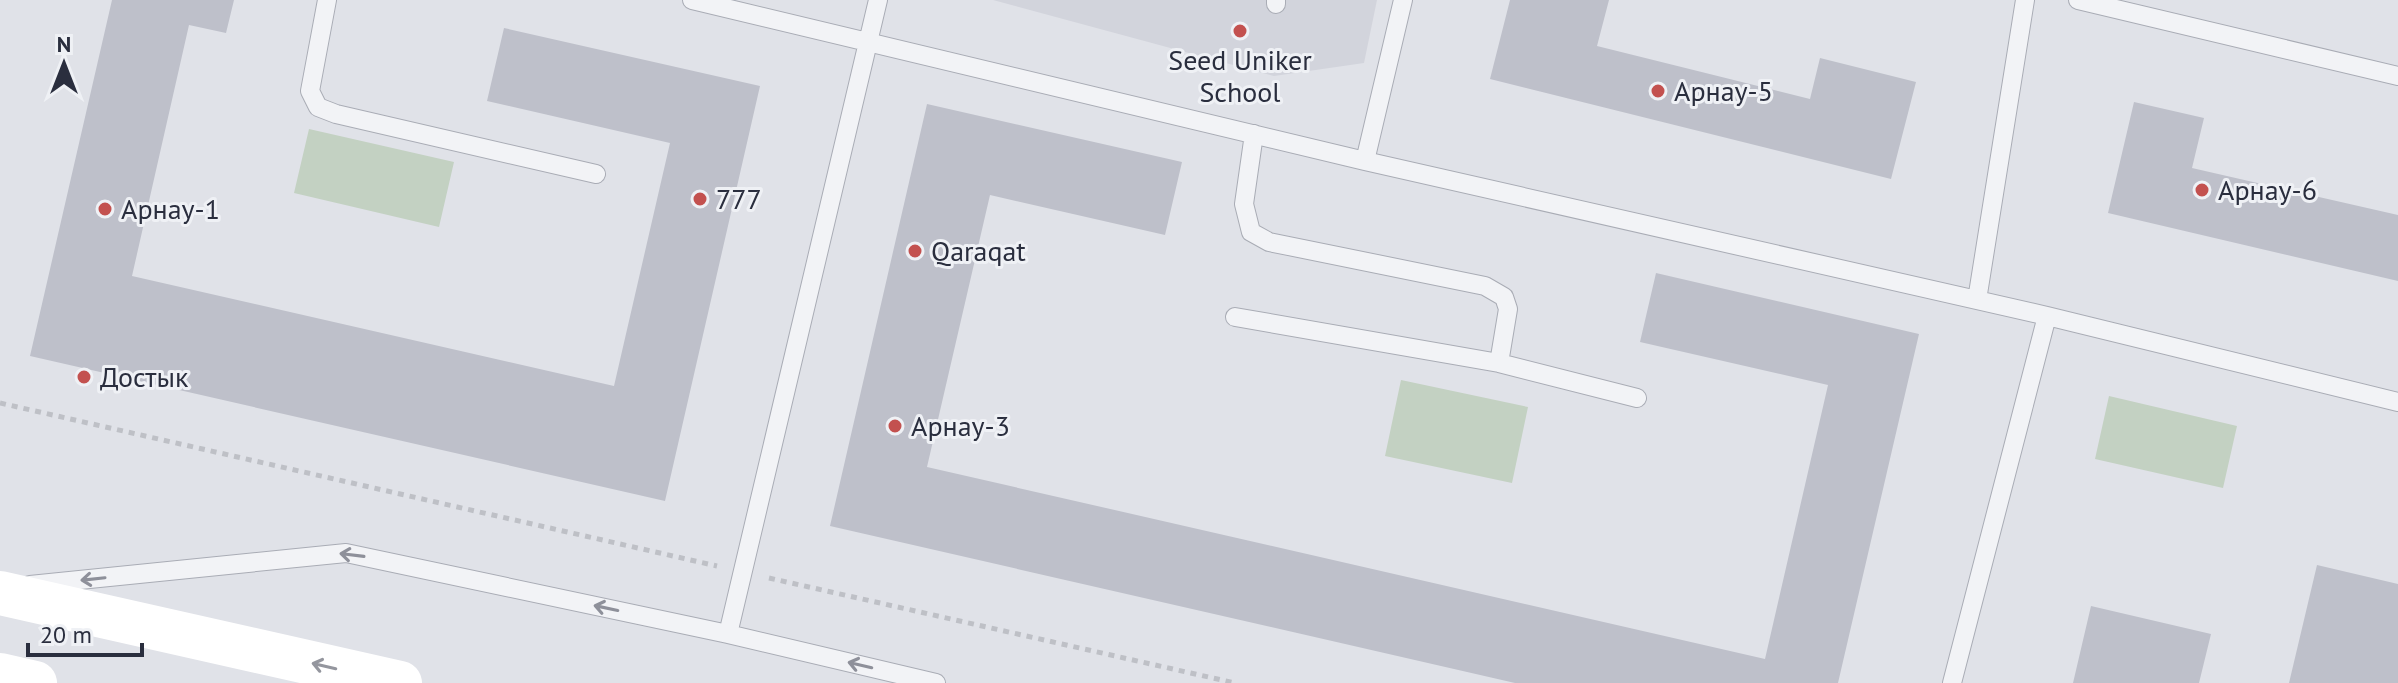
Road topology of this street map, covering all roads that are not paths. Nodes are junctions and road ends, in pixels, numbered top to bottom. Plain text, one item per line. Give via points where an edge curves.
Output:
1 (327, 0) edge
2 (692, 0) edge
3 (878, 0) edge
4 (1403, 0) edge
5 (2025, 0) edge
6 (2078, 0) edge
7 (867, 42) junction
8 (2398, 76) edge
9 (1254, 134) junction
10 (1365, 161) junction
11 (596, 174) dead end
12 (1977, 300) junction
13 (2047, 316) junction
14 (1235, 317) dead end
15 (1499, 363) junction
16 (1637, 398) dead end
17 (2398, 402) edge
18 (0, 591) edge
19 (728, 634) junction
20 (0, 675) edge
21 (35, 683) edge
22 (400, 683) edge
23 (936, 683) edge
24 (1952, 683) edge

1 - 11 lane via 310,91 318,107
2 - 7 lane
3 - 7 lane
4 - 10 lane
5 - 12 lane
6 - 8 lane
7 - 9 lane
7 - 19 lane
9 - 10 lane
9 - 15 lane via 1244,204 1251,232 1269,242 1485,286 1504,297 1508,309
10 - 12 lane
12 - 13 lane
13 - 17 lane
13 - 24 lane
14 - 15 lane
15 - 16 lane
19 -> 18 lane via 346,553
22 -> 18 main road
23 -> 19 lane
20 - 21 main road

